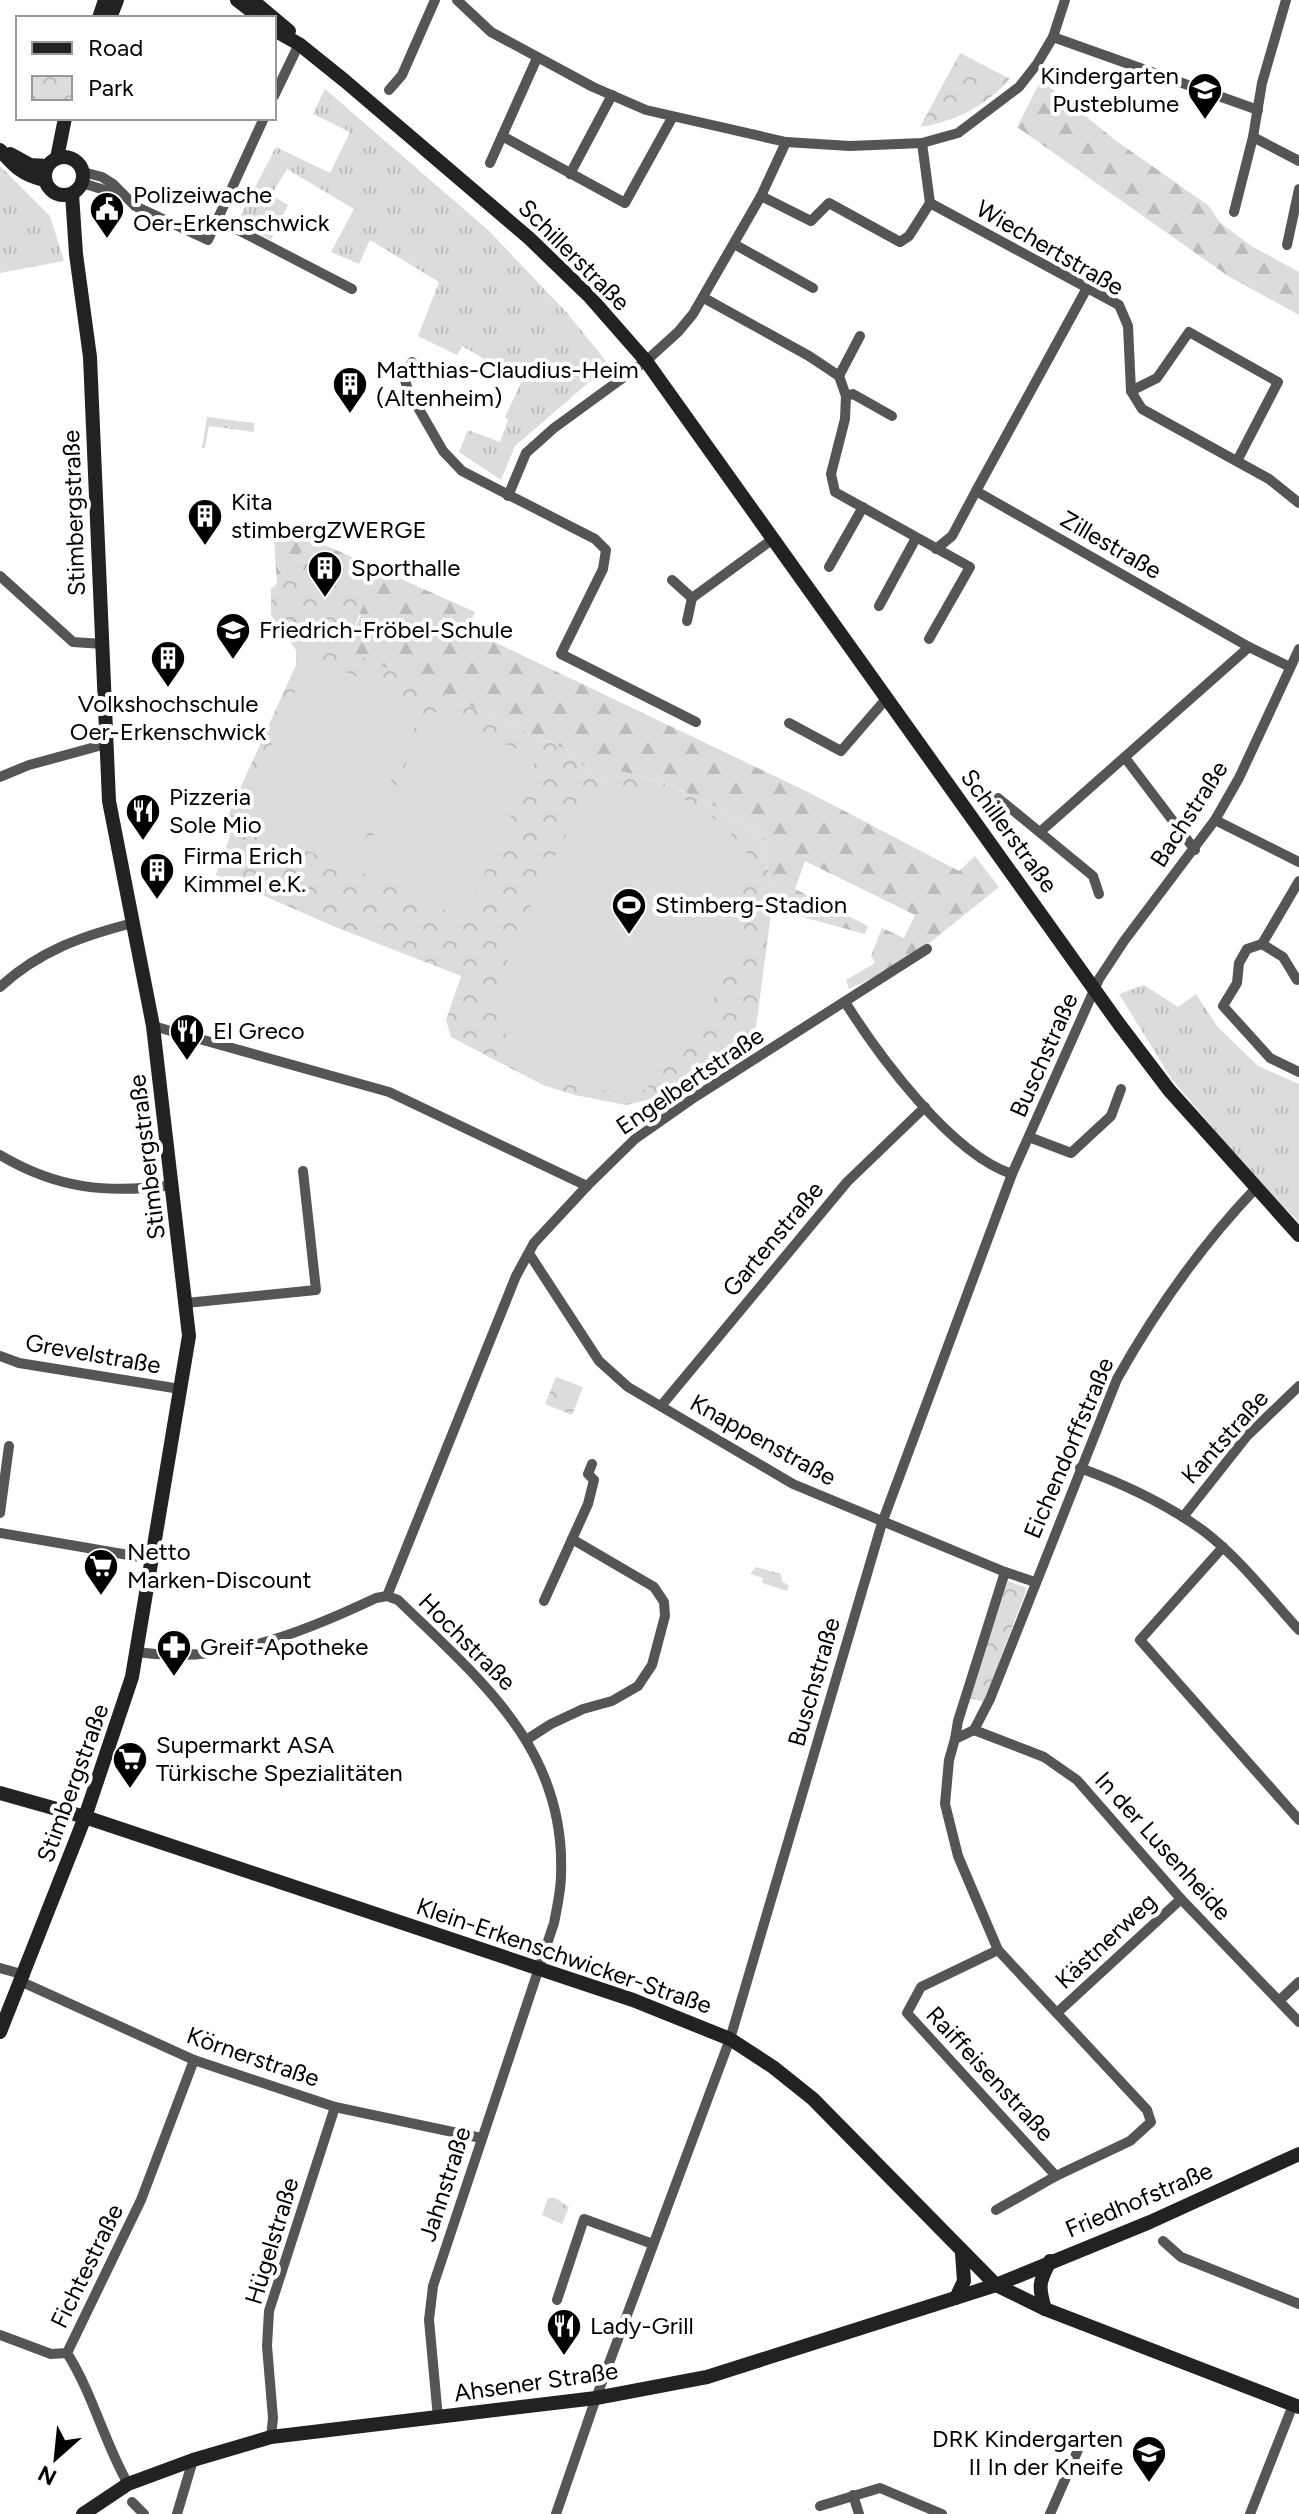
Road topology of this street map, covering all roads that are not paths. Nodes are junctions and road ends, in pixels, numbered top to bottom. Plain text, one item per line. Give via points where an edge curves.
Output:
1 (237, 0) edge
2 (252, 0) edge
3 (435, 0) edge
4 (457, 0) edge
5 (1065, 0) edge
6 (1286, 0) edge
7 (257, 16) edge
8 (272, 16) edge
9 (276, 19) edge
10 (276, 31) edge
11 (1053, 37) junction
12 (299, 44) junction
13 (537, 58) junction
14 (389, 90) dead end
15 (276, 92) edge
16 (612, 95) junction
17 (1258, 110) junction
18 (672, 118) junction
19 (65, 120) edge
20 (73, 120) edge
21 (263, 120) edge
22 (502, 136) junction
23 (1253, 137) junction
24 (786, 142) junction
25 (922, 143) junction
26 (0, 148) edge
27 (1299, 161) edge
28 (490, 163) dead end
29 (54, 165) junction
30 (570, 174) junction
31 (74, 186) junction
32 (1299, 189) edge
33 (761, 196) junction
34 (930, 203) junction
35 (1234, 212) dead end
36 (217, 219) junction
37 (734, 244) junction
38 (1287, 245) dead end
39 (813, 288) dead end
40 (1087, 288) junction
41 (352, 289) dead end
42 (704, 298) junction
43 (860, 336) dead end
44 (646, 361) junction
45 (412, 362) dead end
46 (839, 376) junction
47 (1131, 391) junction
48 (846, 396) junction
49 (892, 416) dead end
50 (1237, 461) junction
51 (976, 491) junction
52 (508, 496) junction
53 (1299, 503) edge
54 (863, 507) junction
55 (916, 538) junction
56 (773, 539) junction
57 (936, 549) junction
58 (829, 567) dead end
59 (0, 576) edge
60 (672, 580) dead end
61 (692, 598) junction
62 (879, 606) dead end
63 (687, 621) dead end
64 (929, 639) dead end
65 (103, 644) junction
66 (1249, 647) junction
67 (1299, 649) edge
68 (1290, 667) junction
69 (886, 699) junction
70 (696, 722) dead end
71 (789, 723) dead end
72 (106, 744) junction
73 (1126, 759) junction
74 (0, 777) edge
75 (998, 798) dead end
76 (1215, 820) junction
77 (1040, 832) junction
78 (1195, 850) junction
79 (1299, 862) edge
80 (1299, 881) edge
81 (1099, 894) dead end
82 (133, 923) junction
83 (1262, 944) junction
84 (927, 949) dead end
85 (1297, 980) dead end
86 (0, 987) edge
87 (1095, 990) junction
88 (845, 1002) junction
89 (153, 1026) junction
90 (1299, 1072) edge
91 (1121, 1089) dead end
92 (925, 1107) junction
93 (1029, 1137) junction
94 (0, 1155) edge
95 (303, 1171) dead end
96 (1012, 1174) junction
97 (173, 1185) junction
98 (587, 1186) junction
99 (1255, 1189) junction
100 (1299, 1235) edge
101 (530, 1255) junction
102 (186, 1303) junction
103 (0, 1356) edge
104 (1299, 1386) edge
105 (180, 1389) junction
106 (661, 1406) junction
107 (9, 1446) dead end
108 (592, 1464) dead end
109 (1080, 1468) junction
110 (0, 1513) edge
111 (1183, 1517) junction
112 (882, 1523) junction
113 (0, 1533) edge
114 (572, 1539) junction
115 (1223, 1547) junction
116 (152, 1559) junction
117 (1005, 1572) junction
118 (1035, 1582) junction
119 (387, 1596) junction
120 (544, 1601) dead end
121 (1299, 1630) edge
122 (137, 1652) junction
123 (974, 1730) junction
124 (955, 1739) junction
125 (526, 1740) junction
126 (0, 1793) edge
127 (85, 1817) junction
128 (1299, 1820) edge
129 (1181, 1899) junction
130 (998, 1950) junction
131 (0, 1968) edge
132 (538, 1968) junction
133 (23, 1978) junction
134 (1299, 1982) edge
135 (1280, 2000) junction
136 (1058, 2012) junction
137 (1299, 2022) edge
138 (0, 2032) edge
139 (730, 2039) junction
140 (194, 2060) junction
141 (335, 2107) junction
142 (481, 2138) junction
143 (1299, 2154) edge
144 (1056, 2176) junction
145 (996, 2210) dead end
146 (1163, 2241) dead end
147 (653, 2244) junction
148 (962, 2253) junction
149 (1050, 2261) junction
150 (996, 2285) junction
151 (956, 2298) junction
152 (557, 2300) dead end
153 (1299, 2304) edge
154 (1045, 2309) junction
155 (0, 2335) edge
156 (67, 2353) junction
157 (596, 2398) junction
158 (1296, 2406) edge
159 (438, 2418) junction
160 (271, 2437) junction
161 (1081, 2443) dead end
162 (193, 2460) junction
163 (128, 2484) junction
164 (853, 2495) junction
165 (132, 2502) dead end
166 (820, 2506) dead end
167 (83, 2514) edge
168 (144, 2514) edge
169 (177, 2514) edge
170 (556, 2514) edge
171 (859, 2514) edge
172 (942, 2514) edge
173 (1050, 2514) edge
174 (1250, 2514) edge

1 - 7 street
2 - 8 street, Schillerstraße
3 - 14 street via 402,75
4 - 13 street via 491,32
5 - 11 street
6 - 17 street
9 - 12 street, Schillerstraße
10 - 12 street, Schillerstraße
11 - 17 street
11 - 25 street via 1010,95 958,133
12 - 15 street
12 - 44 street, Schillerstraße via 529,238
13 - 16 street
13 - 22 street
16 - 18 street
16 - 30 street
17 - 23 street
18 - 24 street
18 - 30 street via 625,203
19 - 29 street
20 - 29 street
21 - 36 street
22 - 28 street
22 - 30 street
23 - 27 street
23 - 35 street
24 - 25 street
24 - 33 street
25 - 34 street
26 - 29 street via 30,165
29 - 31 street, Stimbergstraße via 78,162
29 - 31 street, Stimbergstraße via 50,190
31 - 36 street via 123,196 208,240
31 - 65 street, Stimbergstraße via 76,254 90,357
32 - 38 street
33 - 34 street via 811,221 829,203 900,242
33 - 37 street
34 - 40 street, Wiechertstraße
36 - 41 street
37 - 39 street
37 - 42 street
40 - 47 street, Wiechertstraße via 1119,305 1128,326
40 - 51 street
42 - 44 street
42 - 46 street
43 - 46 street
44 - 52 street via 526,453
44 - 56 street, Schillerstraße
45 - 52 street via 404,377 408,390 443,451 462,471
46 - 48 street
47 - 50 street via 1142,409
47 - 50 street via 1157,378 1189,332 1278,382
48 - 49 street via 853,394
48 - 54 street via 831,474 835,492
50 - 53 street
51 - 57 street via 952,536
51 - 66 street, Zillestraße
52 - 70 street via 595,539 606,550 603,569 561,654
54 - 55 street
54 - 58 street
55 - 57 street
55 - 62 street
56 - 61 street
56 - 69 street, Schillerstraße
57 - 64 street via 970,567
59 - 65 street via 73,642
60 - 61 street
61 - 63 street
65 - 72 street, Stimbergstraße
66 - 68 street, Zillestraße
66 - 73 street
67 - 68 street, Bachstraße
68 - 76 street, Bachstraße
69 - 71 street via 841,751
69 - 87 street, Schillerstraße
72 - 74 street
72 - 82 street, Stimbergstraße via 109,801
73 - 77 street
73 - 78 street
75 - 77 street, Schillerstraße
76 - 78 street, Bachstraße
76 - 79 street
77 - 81 street, Schillerstraße via 1093,876
78 - 87 street, Bachstraße via 1124,941
80 - 83 street
82 - 86 street via 46,952
82 - 89 street, Stimbergstraße
83 - 85 street via 1283,957
83 - 90 street via 1247,949 1223,1006 1270,1058
84 - 88 street, Engelbertstraße
87 - 93 street, Buschstraße
87 - 99 street, Schillerstraße via 1169,1090
88 - 92 street
88 - 98 street, Engelbertstraße via 635,1139
89 - 97 street, Stimbergstraße
89 - 98 street via 389,1092
91 - 93 street, Buschstraße via 1111,1116 1071,1153
92 - 96 street via 969,1149
92 - 106 street, Gartenstraße via 847,1182
93 - 96 street, Buschstraße
94 - 97 street via 64,1184 107,1190
95 - 102 street via 316,1290
96 - 112 street, Buschstraße
97 - 102 street, Stimbergstraße
98 - 101 street, Engelbertstraße via 534,1243
99 - 100 street, Schillerstraße
99 - 109 street, Eichendorffstraße via 1141,1335
101 - 106 street, Knappenstraße via 599,1361 628,1387
101 - 119 street, Engelbertstraße via 516,1276
102 - 105 street, Stimbergstraße via 189,1336
103 - 105 street, Grevelstraße
104 - 111 street, Kantstraße via 1247,1436
105 - 116 street, Stimbergstraße
106 - 112 street, Knappenstraße via 793,1484
107 - 110 street
108 - 114 street via 588,1504
109 - 111 street via 1159,1501
109 - 118 street, Eichendorffstraße
111 - 115 street
112 - 117 street, Knappenstraße
112 - 139 street, Buschstraße
113 - 116 street
114 - 120 street
114 - 125 street via 654,1587 664,1602 665,1616 652,1665 638,1686
115 - 121 street
115 - 128 street via 1140,1640
116 - 122 street, Stimbergstraße
117 - 118 street, Knappenstraße
117 - 124 street
118 - 123 street, Eichendorffstraße
119 - 122 street, Hochstraße via 254,1646 191,1655
119 - 125 street, Hochstraße via 398,1600 499,1700
122 - 127 street, Stimbergstraße
123 - 124 street
123 - 129 street, In der Lusenheide via 1044,1757 1069,1774
124 - 130 street via 945,1804 958,1856
125 - 132 street, Hochstraße via 556,1812 562,1861 554,1923
126 - 127 street, Klein-Erkenschwicker-Straße
127 - 132 street, Klein-Erkenschwicker-Straße
127 - 133 street, Stimbergstraße
129 - 135 street, In der Lusenheide
129 - 136 street, Kästnerweg
130 - 136 street
130 - 144 street, Raiffeisenstraße via 921,1987 907,2013
131 - 133 street, Körnerstraße
132 - 139 street, Klein-Erkenschwicker-Straße
132 - 142 street, Jahnstraße
133 - 138 street, Stimbergstraße
133 - 140 street, Körnerstraße
134 - 135 street
135 - 137 street, In der Lusenheide
136 - 144 street via 1147,2110 1151,2122 1130,2141
139 - 147 street, Buschstraße
139 - 148 street, Klein-Erkenschwicker-Straße via 813,2099
140 - 141 street, Körnerstraße
140 - 156 street, Fichtestraße via 141,2200
141 - 142 street, Körnerstraße
141 - 160 street, Hügelstraße via 269,2311
142 - 159 street, Jahnstraße via 433,2286 429,2320
143 - 149 street, Friedhofstraße
144 - 145 street
146 - 153 street via 1181,2257
147 - 152 street via 584,2219
147 - 157 street, Buschstraße
148 - 150 street, Klein-Erkenschwicker-Straße
148 - 151 street via 964,2281
149 - 150 street, Friedhofstraße
149 - 154 street via 1039,2281
150 - 151 street, Ahsener Straße
150 - 154 street, Klein-Erkenschwicker-Straße
151 - 157 street, Ahsener Straße via 707,2377
154 - 158 street, Klein-Erkenschwicker-Straße
155 - 156 street via 51,2354
156 - 163 street, Fichtestraße
157 - 159 street, Ahsener Straße
157 - 170 street, Buschstraße
158 - 174 street
159 - 160 street, Ahsener Straße
160 - 162 street, Ahsener Straße
161 - 173 street
162 - 163 street, Ahsener Straße
162 - 169 street
163 - 167 street, Ahsener Straße
164 - 166 street
164 - 171 street
164 - 172 street via 880,2488
165 - 168 street

